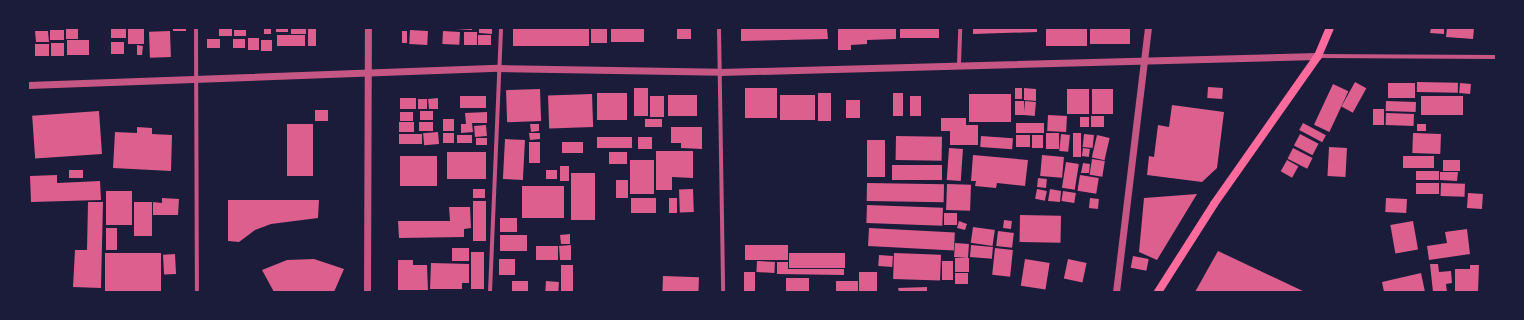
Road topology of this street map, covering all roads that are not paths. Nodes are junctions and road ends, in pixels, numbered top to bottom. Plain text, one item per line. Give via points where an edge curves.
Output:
1 (196, 28) edge
2 (368, 28) edge
3 (501, 28) edge
4 (719, 28) edge
5 (960, 28) edge
6 (1148, 28) edge
7 (1330, 28) edge
8 (1318, 56) junction
9 (1496, 58) edge
10 (1143, 60) junction
11 (959, 64) junction
12 (498, 68) junction
13 (720, 72) junction
14 (367, 74) junction
15 (195, 80) junction
16 (28, 85) edge
17 (197, 292) edge
18 (366, 292) edge
19 (490, 292) edge
20 (723, 292) edge
21 (1116, 292) edge
22 (1158, 292) edge

1 - 15 street
2 - 14 street
3 - 12 street
4 - 13 street
5 - 11 street
6 - 10 street
7 - 8 main road
8 - 9 street
8 - 10 street
8 - 22 main road via 1214,204
10 - 11 street
10 - 21 street
11 - 13 street
12 - 13 street
12 - 14 street
12 - 19 street
13 - 20 street
14 - 15 street
14 - 18 street
15 - 16 street
15 - 17 street via 199,238

